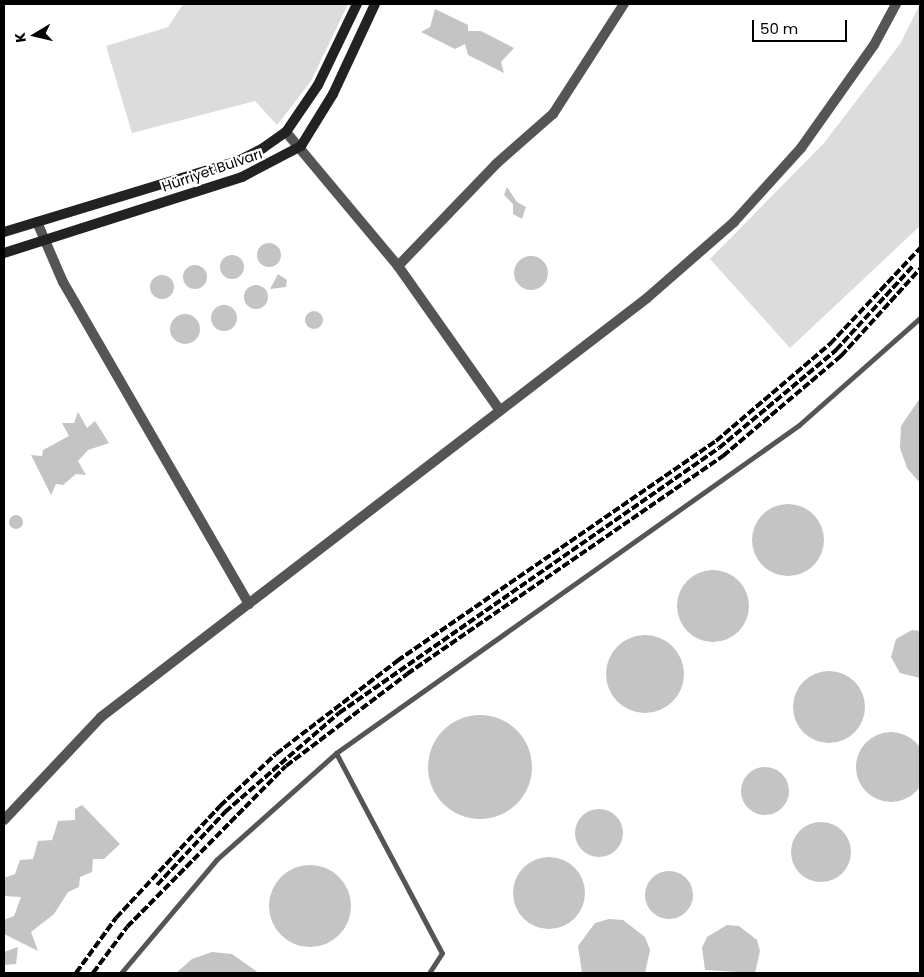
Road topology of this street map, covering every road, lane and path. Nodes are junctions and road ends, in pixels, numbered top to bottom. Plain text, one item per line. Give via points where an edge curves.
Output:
1 (357, 4) edge
2 (375, 4) edge
3 (624, 4) edge
4 (896, 4) edge
5 (286, 132) junction
6 (301, 146) junction
7 (37, 222) junction
8 (4, 232) edge
9 (45, 240) junction
10 (4, 253) edge
11 (398, 266) junction
12 (920, 318) edge
13 (499, 409) junction
14 (249, 604) junction
15 (336, 753) junction
16 (4, 820) edge
17 (121, 973) edge
18 (428, 973) edge

1 - 5 main road, Hürriyet Bulvarı via 318,85
2 - 6 main road via 333,94
3 - 11 street via 553,114 496,164
4 - 13 street via 874,44 800,148 734,222 647,298
5 - 6 street
5 - 7 main road, Hürriyet Bulvarı via 238,161
6 - 9 main road, Hürriyet Bulvarı via 242,177
6 - 11 street
7 - 8 main road, Hürriyet Bulvarı
7 - 9 street
9 - 10 main road, Hürriyet Bulvarı
9 - 14 street via 63,282
11 - 13 street
12 - 15 lane via 799,425
13 - 14 street
14 - 16 street via 101,717
15 - 17 lane via 216,860
15 - 18 lane via 442,952

